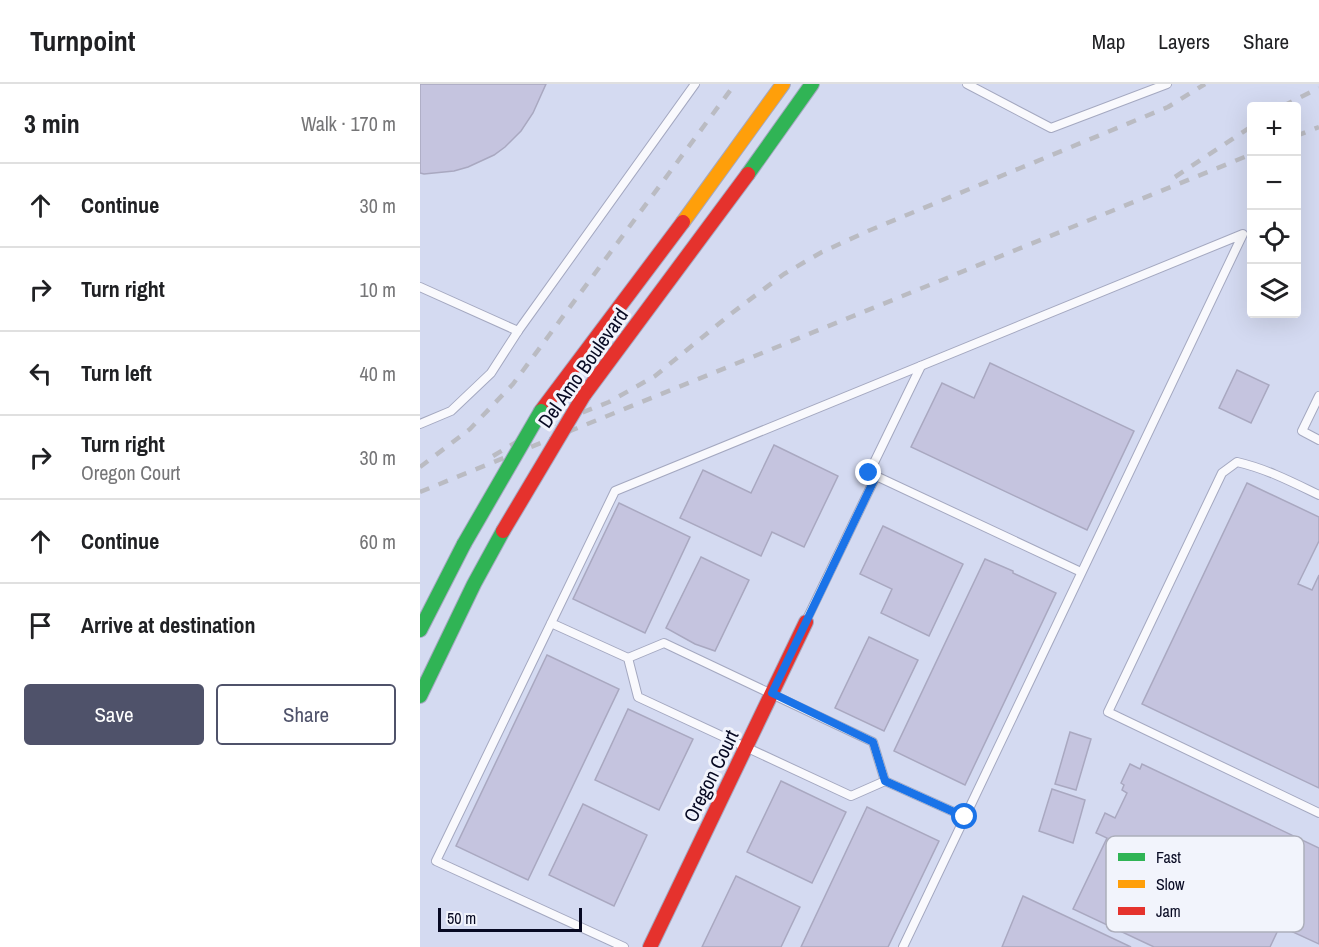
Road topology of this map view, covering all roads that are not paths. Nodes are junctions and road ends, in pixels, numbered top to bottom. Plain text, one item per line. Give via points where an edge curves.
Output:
1 (695, 84) edge
2 (783, 84) edge
3 (812, 84) edge
4 (967, 84) edge
5 (1167, 84) edge
6 (420, 287) edge
7 (518, 331) junction
8 (921, 366) junction
9 (1319, 396) edge
10 (420, 424) edge
11 (1319, 440) edge
12 (876, 476) junction
13 (1319, 495) edge
14 (1081, 572) junction
15 (806, 622) joint
16 (551, 623) junction
17 (420, 630) edge
18 (628, 658) junction
19 (772, 693) junction
20 (420, 696) edge
21 (746, 748) junction
22 (885, 781) junction
23 (1319, 813) edge
24 (965, 817) junction
25 (624, 947) edge
26 (650, 947) edge
27 (903, 947) edge

1 - 7 lane
2 - 17 main road, Del Amo Boulevard, bridge via 541,411 464,544
3 - 20 main road, Del Amo Boulevard, bridge via 584,395 474,584
4 - 5 lane via 1051,128
6 - 7 lane
7 - 10 lane via 491,373 451,411
8 - 12 lane via 869,473
8 - 14 lane via 1243,234
8 - 16 lane via 615,491
9 - 11 lane via 1302,431
12 - 14 lane
12 - 15 lane
13 - 23 lane via 1274,473 1237,462 1222,473 1108,712
14 - 24 lane
15 - 19 main road, Oregon Court
16 - 18 lane
16 - 25 lane via 436,861
18 - 19 lane via 664,643
18 - 21 lane via 638,697
19 - 21 main road, Oregon Court
19 - 22 lane via 873,742
21 - 22 lane via 851,796
21 - 26 main road, Oregon Court
22 - 24 lane
24 - 27 lane

